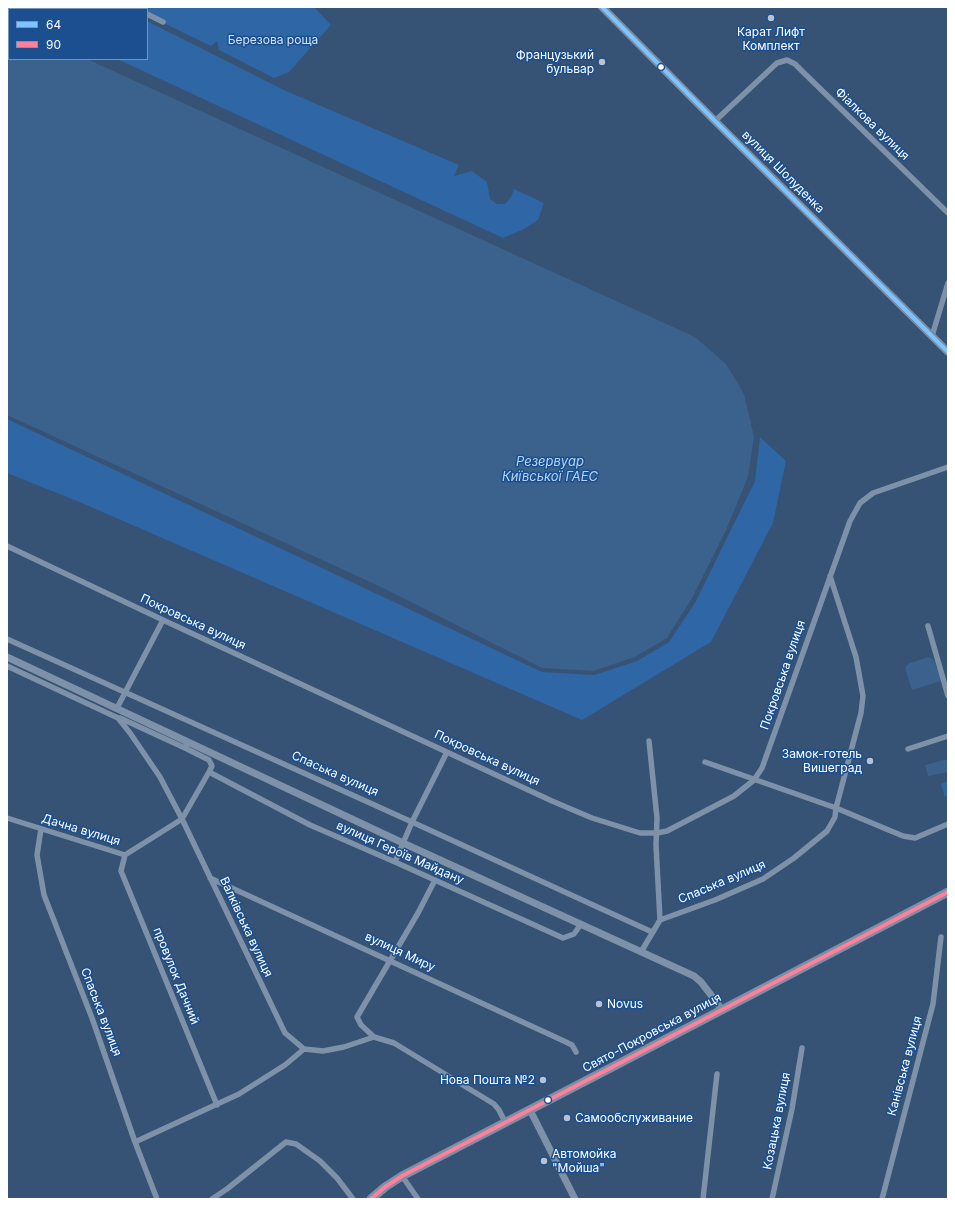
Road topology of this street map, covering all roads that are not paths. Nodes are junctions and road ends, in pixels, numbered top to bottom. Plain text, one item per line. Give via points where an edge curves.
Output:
1 (602, 7) edge
2 (148, 14) edge
3 (163, 22) dead end
4 (715, 121) junction
5 (948, 213) edge
6 (948, 283) edge
7 (932, 336) junction
8 (948, 352) edge
9 (948, 467) edge
10 (7, 546) edge
11 (830, 576) junction
12 (163, 620) junction
13 (928, 626) dead end
14 (7, 639) edge
15 (7, 658) edge
16 (7, 666) edge
17 (125, 692) junction
18 (948, 696) edge
19 (117, 708) junction
20 (118, 718) junction
21 (948, 736) edge
22 (649, 741) dead end
23 (187, 745) junction
24 (908, 749) dead end
25 (447, 752) junction
26 (705, 762) dead end
27 (209, 772) junction
28 (754, 780) junction
29 (836, 808) junction
30 (7, 818) edge
31 (182, 819) junction
32 (412, 822) junction
33 (948, 824) edge
34 (41, 829) junction
35 (657, 833) junction
36 (403, 842) junction
37 (125, 855) junction
38 (395, 862) junction
39 (210, 878) junction
40 (435, 880) junction
41 (947, 892) edge
42 (660, 920) junction
43 (581, 924) junction
44 (652, 932) junction
45 (941, 937) dead end
46 (641, 952) junction
47 (391, 960) junction
48 (721, 1010) junction
49 (374, 1037) junction
50 (802, 1048) dead end
51 (304, 1049) junction
52 (576, 1052) dead end
53 (717, 1074) dead end
54 (217, 1105) junction
55 (530, 1110) junction
56 (505, 1122) junction
57 (135, 1142) junction
58 (402, 1176) junction
59 (158, 1199) edge
60 (212, 1199) edge
61 (352, 1199) edge
62 (371, 1199) edge
63 (418, 1199) edge
64 (575, 1199) edge
65 (703, 1199) edge
66 (772, 1199) edge
67 (882, 1199) edge

1 - 4 main road, вулиця Шолуденка
2 - 3 street
4 - 5 street, Фіалкова вулиця via 777,63 787,60 795,64
4 - 7 main road, вулиця Шолуденка
6 - 7 street
7 - 8 main road, вулиця Шолуденка
9 - 11 street, Покровська вулиця via 873,493 860,503 850,521
10 - 12 street, Покровська вулиця
11 - 28 street, Покровська вулиця via 762,768
11 - 29 street, Спаська вулиця via 856,657 863,696 861,713
12 - 17 street
12 - 25 street, Покровська вулиця
13 - 18 street
14 - 17 street, Спаська вулиця
15 - 19 street
16 - 20 street, Валківська вулиця
17 - 19 street
17 - 32 street, Спаська вулиця
19 - 23 street
20 - 23 street
20 - 31 street, Валківська вулиця via 160,777
21 - 24 street
22 - 35 street
23 - 27 street via 209,760 212,766
23 - 36 street
25 - 32 street
25 - 35 street, Покровська вулиця via 592,818 640,832
26 - 28 street
27 - 31 street, Дачна вулиця
27 - 38 street, вулиця Героїв Майдану via 310,825
28 - 29 street
28 - 35 street, Покровська вулиця via 734,796 667,831
29 - 33 street via 903,836 915,838
29 - 42 street, Спаська вулиця via 835,817 827,831 763,879
30 - 34 street, Дачна вулиця
31 - 37 street, Дачна вулиця
31 - 39 street, Валківська вулиця
32 - 36 street
32 - 44 street, Спаська вулиця
34 - 37 street, Дачна вулиця
34 - 57 street, Спаська вулиця via 37,855 44,895 92,1018
35 - 42 street
36 - 38 street
36 - 43 street
37 - 54 street, провулок Дачний via 121,871
38 - 40 street, вулиця Героїв Майдану
39 - 47 street, вулиця Миру
39 - 51 street, Валківська вулиця via 285,1034
40 - 43 street, вулиця Героїв Майдану via 563,938 574,934
40 - 47 street
41 - 48 main road, Свято-Покровська вулиця
42 - 44 street
43 - 46 street
44 - 46 street
45 - 67 street, Канівська вулиця via 933,1004
46 - 48 street via 694,976
47 - 49 street via 357,1017 361,1025
47 - 52 street, вулиця Миру via 566,1042 572,1045
48 - 55 main road, Свято-Покровська вулиця
49 - 51 street via 323,1051
49 - 56 street via 394,1043 485,1098 494,1104
50 - 66 street, Козацька вулиця via 792,1110
51 - 54 street via 274,1073
53 - 65 street
54 - 57 street
55 - 56 main road, Свято-Покровська вулиця
55 - 64 street
56 - 58 main road, Свято-Покровська вулиця
57 - 59 street, Спаська вулиця
58 - 62 main road, Свято-Покровська вулиця
58 - 63 street
60 - 61 street via 286,1142 296,1144 320,1161 337,1178

